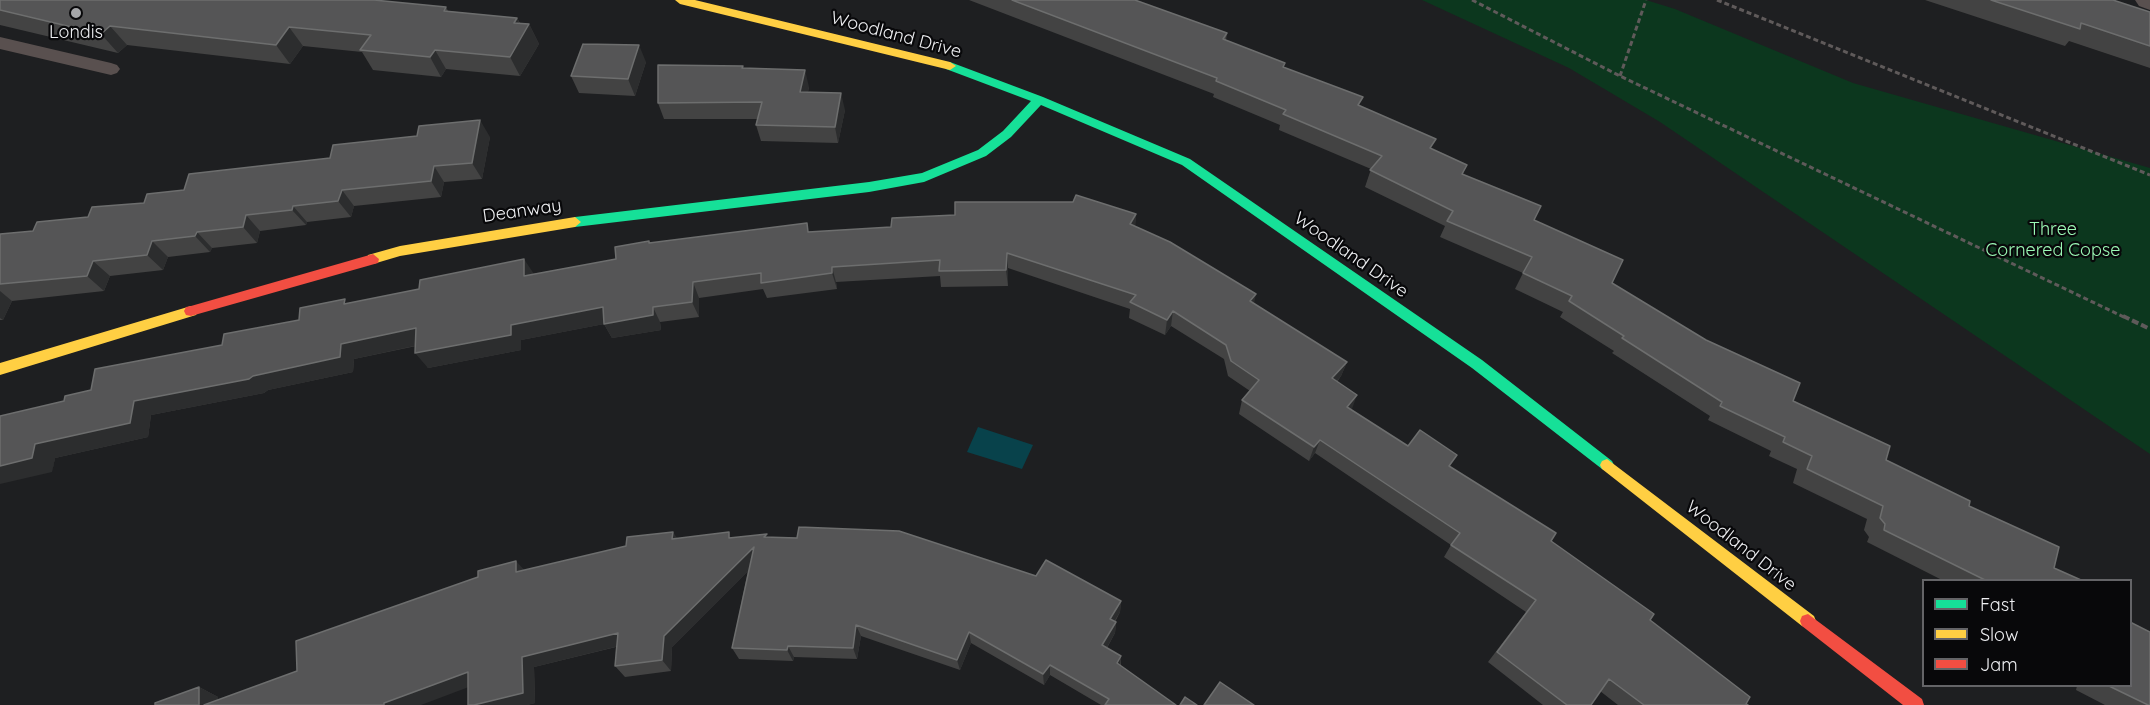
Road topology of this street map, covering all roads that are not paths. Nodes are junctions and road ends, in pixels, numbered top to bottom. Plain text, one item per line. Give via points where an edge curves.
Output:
1 (680, 0) edge
2 (0, 43) edge
3 (111, 69) dead end
4 (1039, 100) junction
5 (0, 369) edge
6 (1916, 705) edge

1 - 4 street, Woodland Drive via 943,63
2 - 3 lane
4 - 5 street, Deanway via 1007,134 982,153 924,177 869,188 566,223 400,251
4 - 6 street, Woodland Drive via 1186,162 1477,364

